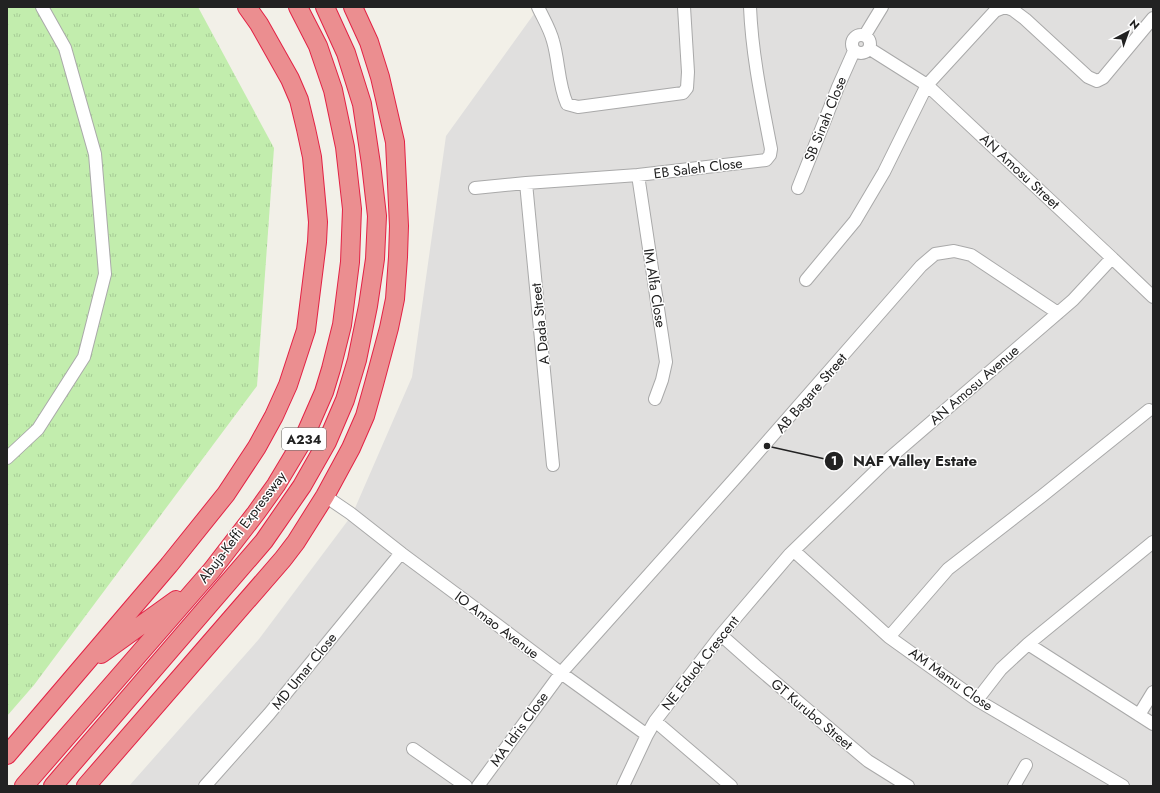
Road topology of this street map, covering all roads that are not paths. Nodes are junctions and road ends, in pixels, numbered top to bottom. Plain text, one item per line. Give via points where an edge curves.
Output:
1 (42, 7) edge
2 (247, 7) edge
3 (298, 7) edge
4 (325, 7) edge
5 (353, 7) edge
6 (538, 7) edge
7 (684, 7) edge
8 (750, 7) edge
9 (882, 7) edge
10 (1005, 7) edge
11 (1153, 18) edge
12 (864, 34) junction
13 (870, 49) junction
14 (854, 51) junction
15 (927, 85) junction
16 (638, 175) junction
17 (526, 182) junction
18 (475, 188) dead end
19 (798, 188) dead end
20 (1112, 258) junction
21 (806, 280) dead end
22 (1153, 297) edge
23 (1058, 313) junction
24 (655, 399) dead end
25 (1149, 410) dead end
26 (7, 458) edge
27 (553, 465) dead end
28 (325, 496) junction
29 (1153, 542) edge
30 (794, 551) junction
31 (401, 553) junction
32 (212, 570) junction
33 (721, 635) junction
34 (889, 637) junction
35 (1028, 644) junction
36 (80, 669) junction
37 (561, 673) junction
38 (1153, 692) edge
39 (978, 700) junction
40 (1139, 715) junction
41 (655, 721) junction
42 (1153, 724) edge
43 (647, 735) junction
44 (413, 749) dead end
45 (7, 755) edge
46 (1026, 765) dead end
47 (1116, 784) edge
48 (24, 786) edge
49 (53, 786) edge
50 (86, 786) edge
51 (205, 786) edge
52 (466, 786) edge
53 (478, 786) edge
54 (623, 786) edge
55 (731, 786) edge
56 (908, 786) edge
57 (1014, 786) edge

1 - 26 street via 65,48 95,154 105,274 84,357 38,429
2 - 36 highway via 290,79 299,100 312,157 318,222 306,330 288,385 274,416 226,494
3 - 32 highway, Abuja-Keffi Expressway / A234 via 318,46 333,90 345,147 352,209 350,262 342,325 332,369 304,440 276,485
4 - 49 highway, Abuja-Keffi Expressway / A234 via 346,53 362,104 377,216 376,259 368,306 357,360 345,400 327,442 302,486 264,541
5 - 28 highway via 369,42 380,77 395,142 398,257 395,299 389,328 365,416
6 - 7 street via 554,42 563,96 567,104 578,107 683,93 687,88 688,72
8 - 16 street, EB Saleh Close via 754,55 770,155 766,160
9 - 12 street
10 - 11 street via 1025,19 1088,77 1097,81 1103,78
10 - 15 street via 995,11
12 - 13 street via 871,41
12 - 14 street via 853,39
13 - 14 street via 863,54
13 - 15 street, AN Amosu Street
14 - 19 street, SB Sinah Close
15 - 20 street, AN Amosu Street
15 - 21 street via 884,172 856,221
16 - 17 street, EB Saleh Close
16 - 24 street, IM Alfa Close via 666,362
17 - 18 street, EB Saleh Close
17 - 27 street, A Dada Street
20 - 22 street
20 - 23 street, AN Amosu Avenue
23 - 30 street, AN Amosu Avenue via 885,462
23 - 37 street, AB Bagare Street via 971,255 954,251 935,254 921,266
25 - 34 street via 948,569
28 - 31 street, IO Amao Avenue
28 - 50 highway via 283,559
29 - 35 street
30 - 33 street, NE Eduok Crescent
30 - 34 street, AM Mamu Close
31 - 37 street, IO Amao Avenue
31 - 51 street, MD Umar Close via 270,714
32 - 36 highway via 116,645
32 - 48 highway, Abuja-Keffi Expressway / A234
33 - 41 street, NE Eduok Crescent
33 - 56 street, GT Kurubo Street via 868,761
34 - 39 street, AM Mamu Close
35 - 39 street via 1001,669
35 - 40 street
36 - 45 highway
37 - 43 street, IO Amao Avenue
37 - 53 street, MA Idris Close
38 - 40 street
39 - 47 street, AM Mamu Close
40 - 42 street
41 - 43 street, NE Eduok Crescent
41 - 55 street
43 - 54 street, NE Eduok Crescent
44 - 52 street
46 - 57 street

